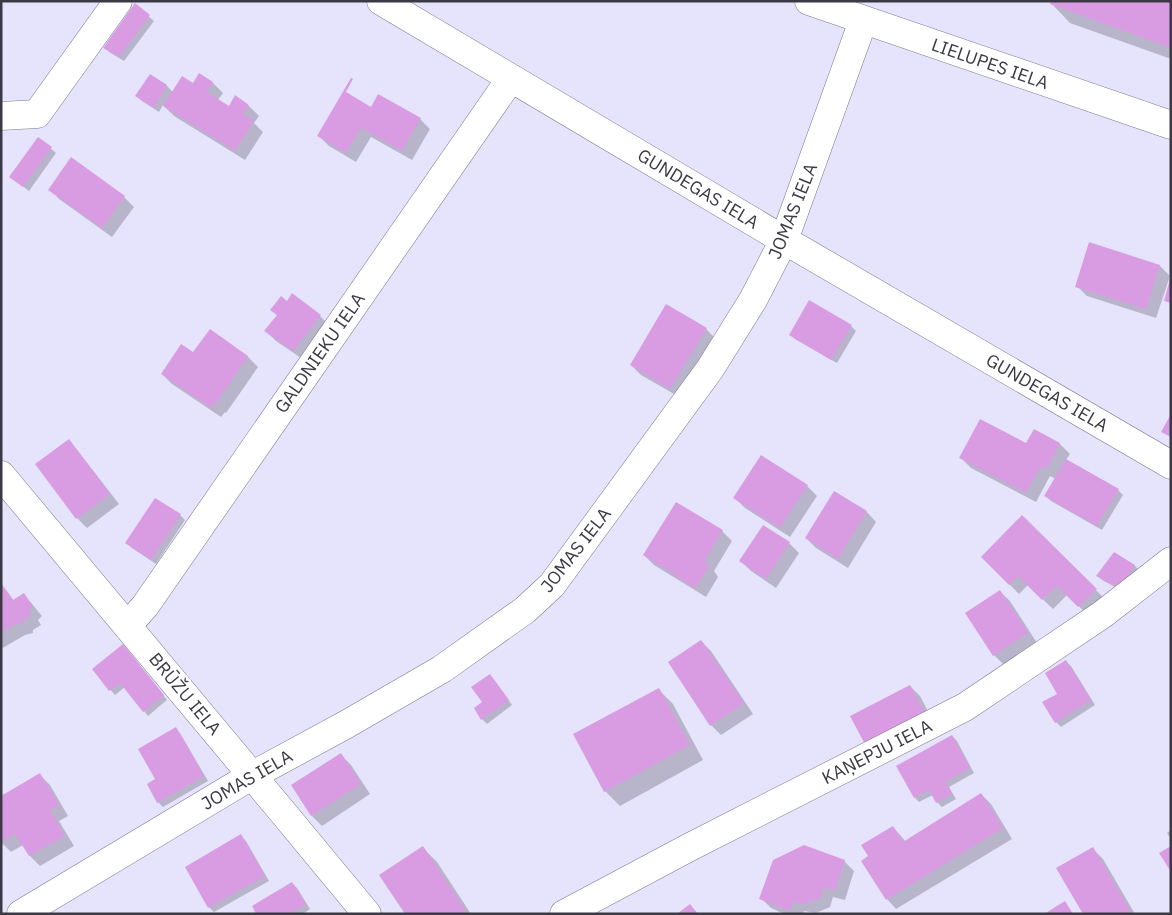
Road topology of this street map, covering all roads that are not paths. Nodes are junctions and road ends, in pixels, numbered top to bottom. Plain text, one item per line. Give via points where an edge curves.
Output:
1 (118, 1) edge
2 (381, 1) edge
3 (809, 1) edge
4 (863, 21) junction
5 (511, 78) junction
6 (1, 116) edge
7 (1171, 125) edge
8 (784, 240) junction
9 (1171, 465) edge
10 (1, 475) edge
11 (1171, 561) edge
12 (127, 626) junction
13 (253, 775) junction
14 (21, 914) edge
15 (367, 914) edge
16 (564, 914) edge

1 - 6 street via 37,114
2 - 5 street, GUNDEGAS IELA
3 - 4 street, LIELUPES IELA
4 - 7 street, LIELUPES IELA
4 - 8 street, JOMAS IELA
5 - 8 street, GUNDEGAS IELA
5 - 12 street, GALDNIEKU IELA via 145,606
8 - 9 street, GUNDEGAS IELA
8 - 13 street, JOMAS IELA via 753,300 710,370 552,585 525,610 442,669
10 - 12 street, BRŪŽU IELA
11 - 16 street, KAŅEPJU IELA via 1104,614 965,707
12 - 13 street, BRŪŽU IELA
13 - 14 street, JOMAS IELA
13 - 15 street, BRŪŽU IELA

